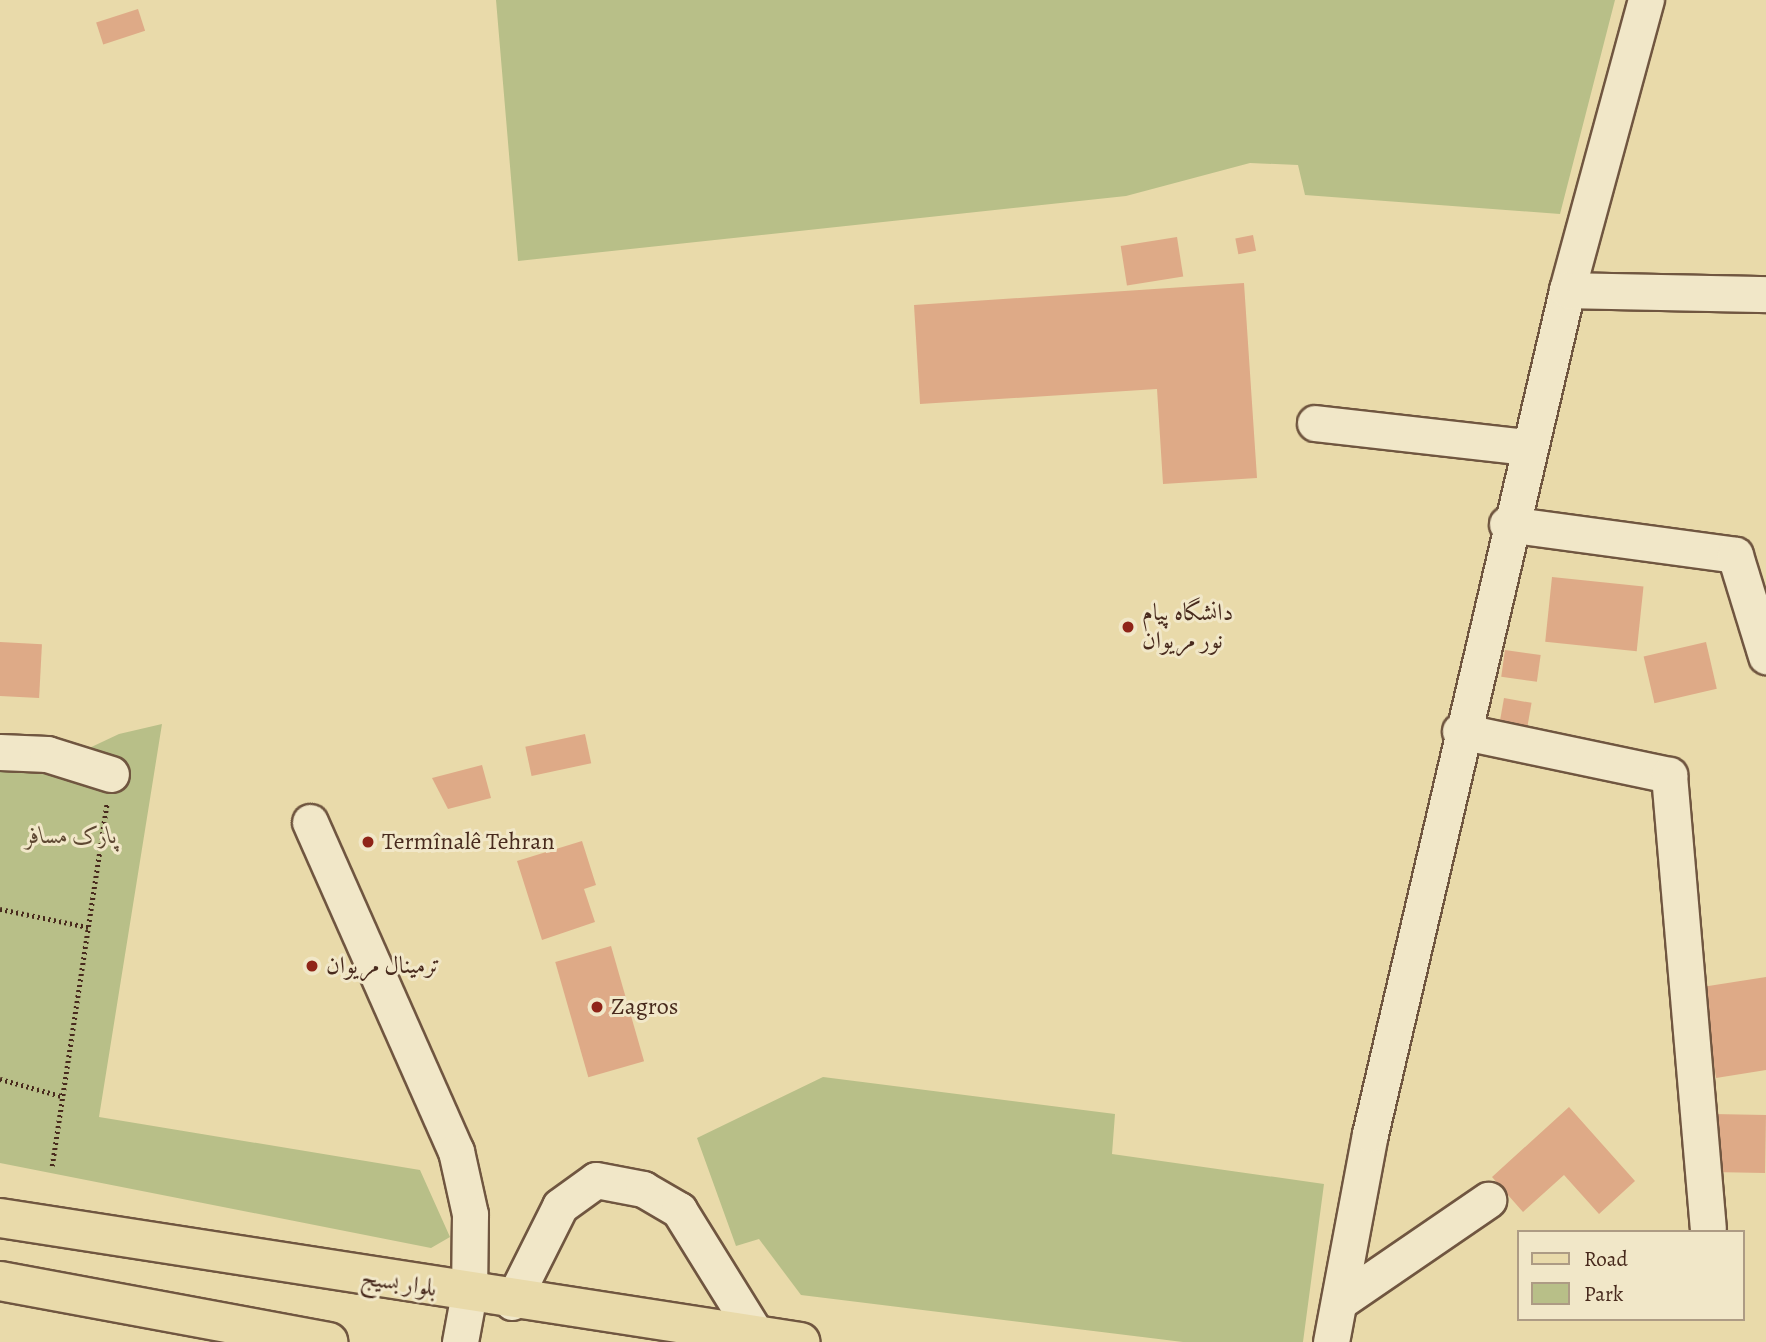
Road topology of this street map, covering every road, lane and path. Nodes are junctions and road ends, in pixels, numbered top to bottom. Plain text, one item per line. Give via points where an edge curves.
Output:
1 (1646, 0) edge
2 (1567, 290) junction
3 (1766, 294) edge
4 (1315, 423) dead end
5 (1527, 447) junction
6 (1507, 524) junction
7 (1766, 656) edge
8 (1461, 731) junction
9 (0, 752) edge
10 (111, 774) joint
11 (310, 822) dead end
12 (0, 909) edge
13 (88, 928) junction
14 (0, 1079) edge
15 (61, 1096) junction
16 (51, 1166) dead end
17 (1488, 1200) dead end
18 (0, 1217) edge
19 (1708, 1227) dead end
20 (0, 1281) edge
21 (469, 1293) junction
22 (512, 1302) junction
23 (1339, 1302) junction
24 (757, 1336) junction
25 (328, 1342) edge
26 (460, 1342) edge
27 (800, 1342) edge
28 (1331, 1342) edge

1 - 2 street
2 - 3 street
2 - 5 street
4 - 5 street
5 - 6 street
6 - 7 street via 1735,555
6 - 8 street
8 - 19 street via 1669,775
8 - 23 street
9 - 10 street via 47,754
10 - 13 path
11 - 21 street via 456,1151 470,1214
12 - 13 path
13 - 15 path
14 - 15 path
15 - 16 path
17 - 23 street
18 - 21 main road, بلوار بسیج
20 - 25 main road
21 - 22 main road, بلوار بسیج
21 - 26 street
22 - 24 main road, بلوار بسیج
22 - 24 street via 560,1206 596,1180 643,1189 679,1210
23 - 28 street
24 - 27 main road, بلوار بسیج

